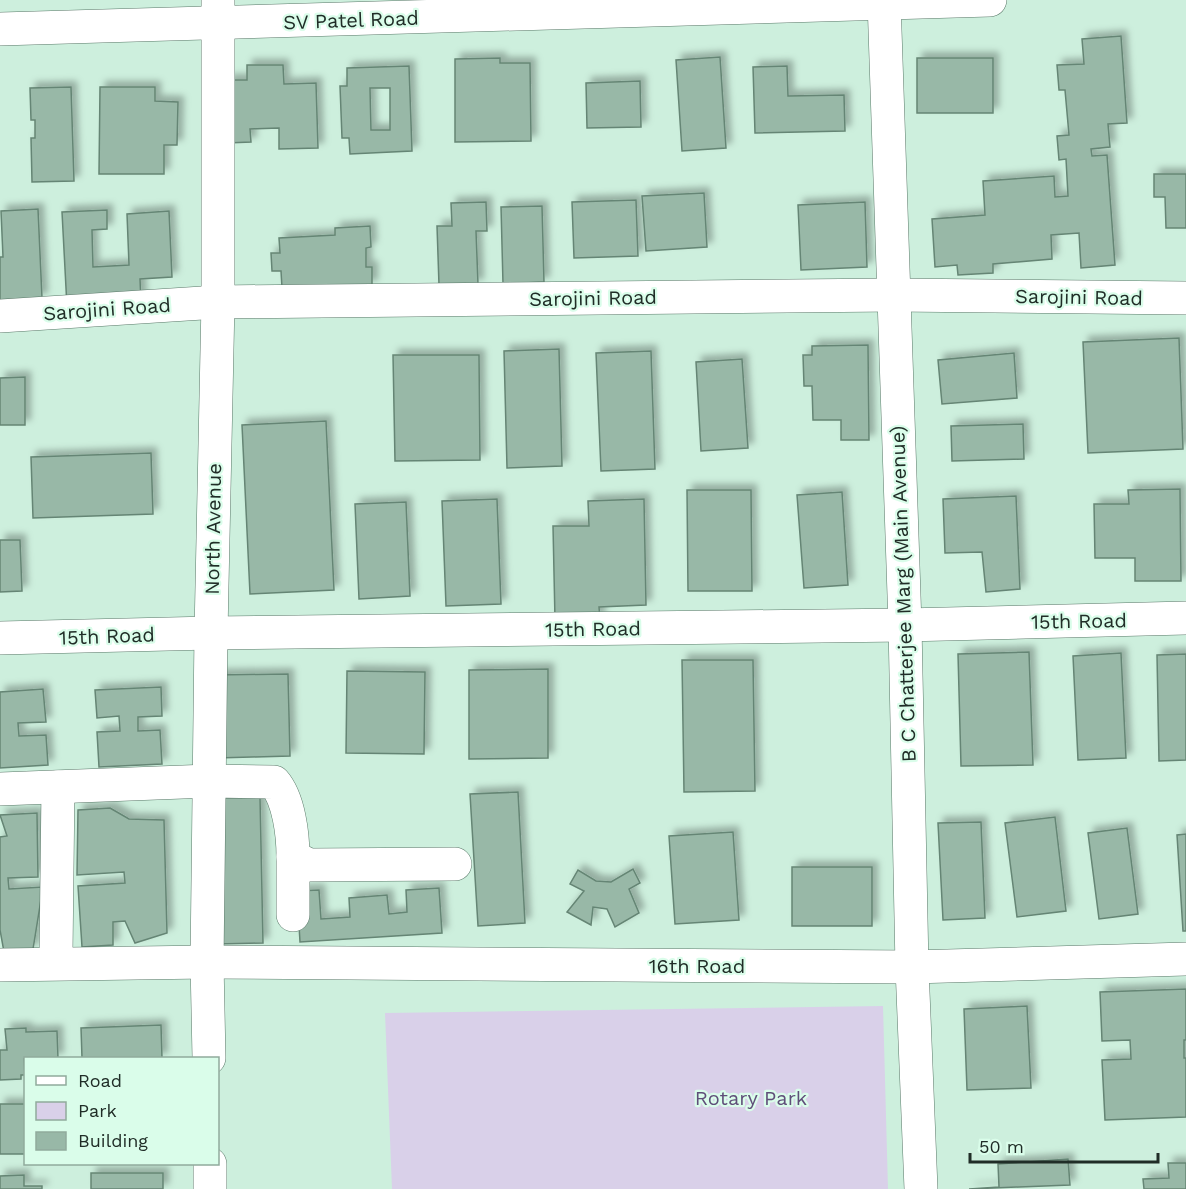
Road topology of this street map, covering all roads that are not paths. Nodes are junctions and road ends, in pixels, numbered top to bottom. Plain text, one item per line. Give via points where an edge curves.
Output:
1 (990, 0) edge
2 (884, 1) edge
3 (218, 12) edge
4 (0, 29) edge
5 (894, 295) junction
6 (1186, 298) edge
7 (218, 302) junction
8 (0, 316) edge
9 (1186, 618) edge
10 (905, 625) junction
11 (211, 633) junction
12 (0, 638) edge
13 (209, 781) junction
14 (58, 787) junction
15 (0, 789) edge
16 (292, 857) junction
17 (455, 864) dead end
18 (293, 915) dead end
19 (56, 954) dead end
20 (1186, 959) edge
21 (207, 962) junction
22 (0, 965) edge
23 (912, 968) junction
24 (209, 1057) edge
25 (210, 1165) edge
26 (210, 1189) edge
27 (921, 1189) edge

1 - 2 street, SV Patel Road
2 - 3 street, SV Patel Road
2 - 5 street, B C Chatterjee Marg (Main Avenue)
3 - 4 street, SV Patel Road
3 - 7 street, North Avenue
5 - 6 street, Sarojini Road
5 - 7 street, Sarojini Road
5 - 10 street, B C Chatterjee Marg (Main Avenue)
7 - 8 street, Sarojini Road
7 - 11 street, North Avenue
9 - 10 street, 15th Road
10 - 11 street, 15th Road
10 - 23 street, B C Chatterjee Marg (Main Avenue)
11 - 12 street, 15th Road
11 - 13 street, North Avenue
13 - 14 street
13 - 16 street via 274,782 280,789 293,834
13 - 21 street, North Avenue
14 - 15 street
14 - 19 street
16 - 17 street via 309,865
16 - 18 street
20 - 23 street, 16th Road
21 - 22 street, 16th Road
21 - 23 street, 16th Road
21 - 24 street, North Avenue
23 - 27 street, B C Chatterjee Marg (Main Avenue)
25 - 26 street

